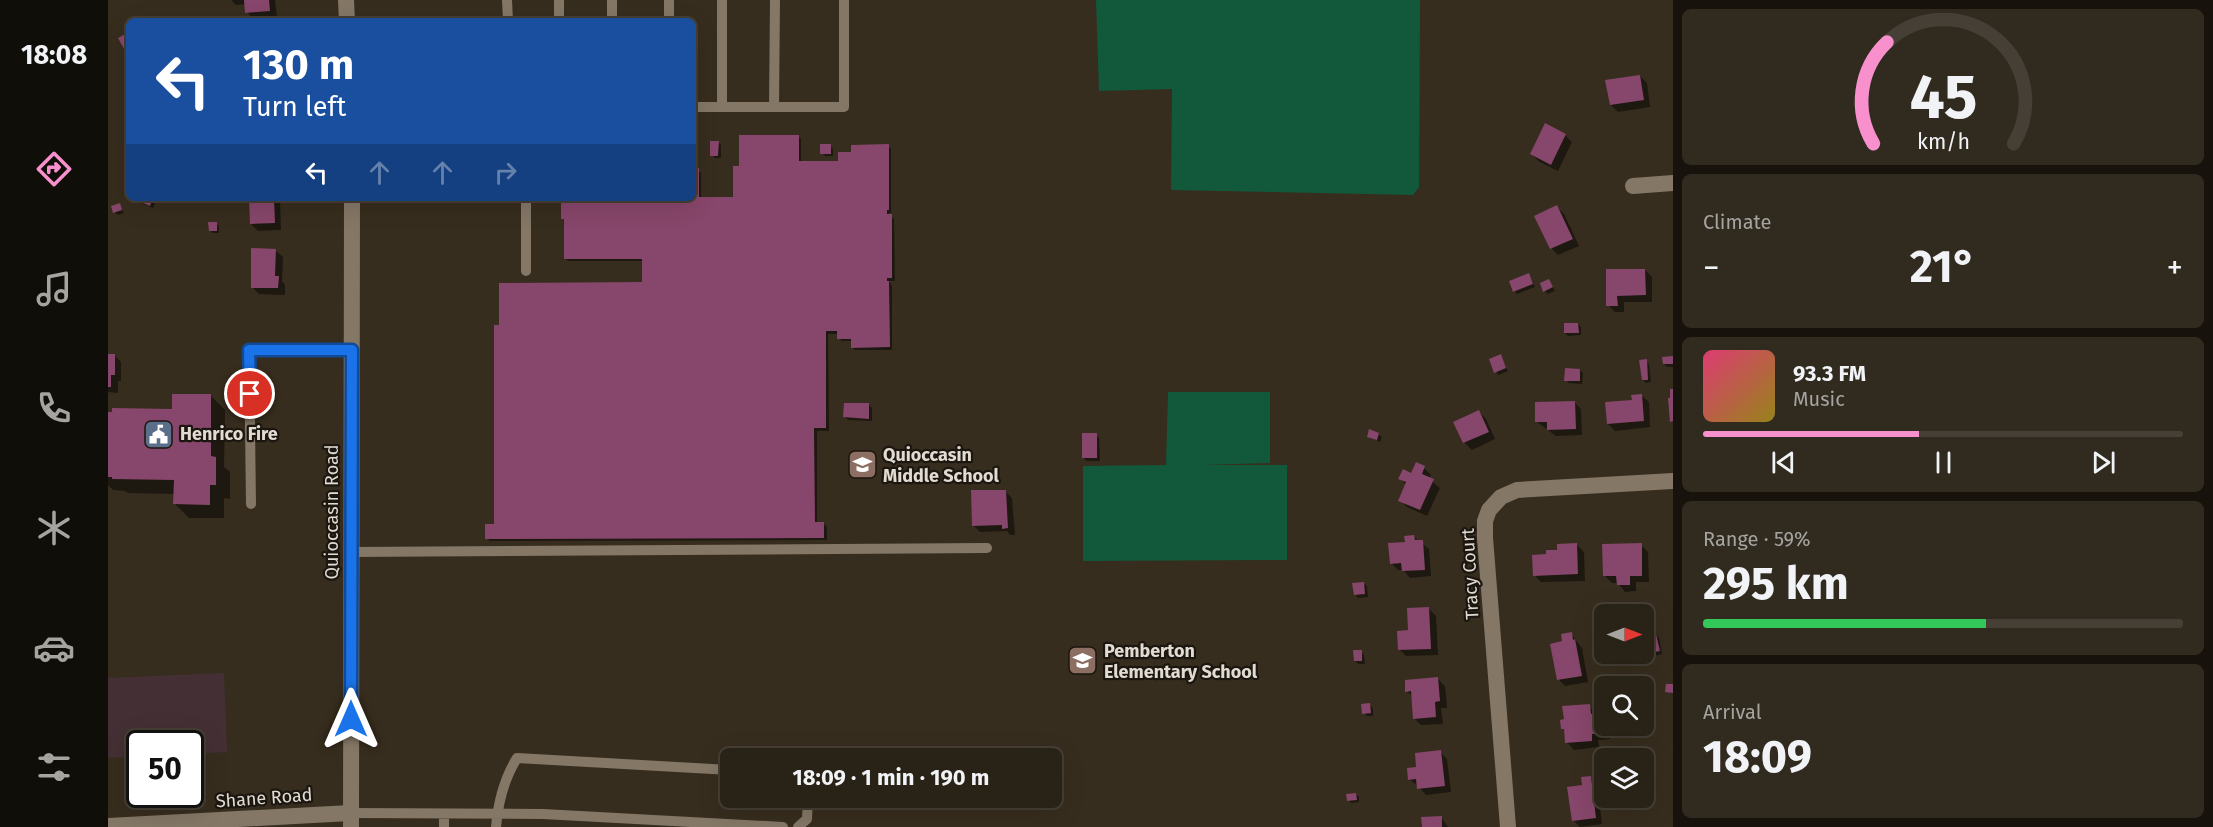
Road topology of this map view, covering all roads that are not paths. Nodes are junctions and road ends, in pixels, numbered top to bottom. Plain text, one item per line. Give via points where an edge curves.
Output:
1 (346, 0) edge
2 (507, 0) edge
3 (559, 0) edge
4 (612, 0) edge
5 (669, 0) edge
6 (722, 0) edge
7 (775, 0) edge
8 (844, 0) edge
9 (347, 18) edge
10 (508, 18) edge
11 (559, 18) edge
12 (612, 18) edge
13 (669, 18) edge
14 (696, 107) edge
15 (722, 107) junction
16 (774, 107) junction
17 (1673, 183) edge
18 (1634, 186) dead end
19 (352, 201) edge
20 (526, 201) edge
21 (526, 271) dead end
22 (352, 350) junction
23 (1673, 482) edge
24 (250, 504) dead end
25 (987, 548) dead end
26 (352, 552) junction
27 (720, 769) edge
28 (808, 808) edge
29 (444, 814) junction
30 (497, 814) junction
31 (543, 814) junction
32 (351, 820) edge
33 (158, 825) edge
34 (108, 826) edge
35 (444, 827) edge
36 (496, 827) edge
37 (543, 827) edge
38 (783, 827) edge
39 (798, 827) edge
40 (1508, 827) edge

1 - 9 street
2 - 10 lane
3 - 11 lane
4 - 12 lane
5 - 13 lane
6 - 15 lane
7 - 16 lane
8 - 16 lane via 844,107
14 - 15 lane
15 - 16 lane
17 - 18 street
19 - 22 street, Quioccasin Road
20 - 21 lane
22 - 24 lane via 249,350
22 - 26 street, Quioccasin Road
23 - 40 street, Tracy Court via 1525,489 1501,497 1489,510 1485,538
25 - 26 lane
26 - 32 street, Quioccasin Road
27 - 30 lane via 516,758 507,774
28 - 39 lane via 807,819
29 - 30 lane
29 - 32 lane
29 - 35 lane
30 - 31 lane
30 - 36 lane
31 - 37 lane
31 - 38 lane
32 - 33 street, Shane Road
33 - 34 street, Shane Road

